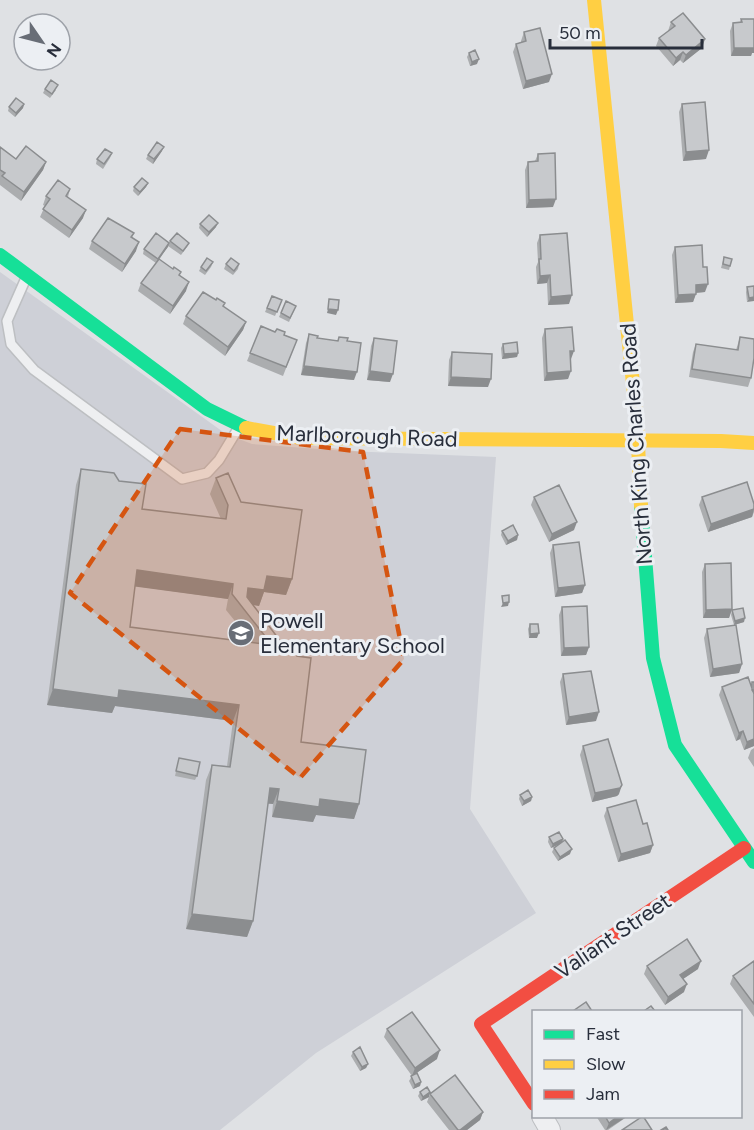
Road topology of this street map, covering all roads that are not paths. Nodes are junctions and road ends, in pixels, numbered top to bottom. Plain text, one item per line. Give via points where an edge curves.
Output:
1 (594, 0) edge
2 (0, 255) edge
3 (27, 276) junction
4 (240, 426) junction
5 (638, 441) junction
6 (754, 443) edge
7 (744, 848) junction
8 (754, 862) edge
9 (532, 1101) edge

1 - 5 street, North King Charles Road
2 - 3 street, Marlborough Road
3 - 4 street, Marlborough Road via 207,409
3 - 4 lane via 7,321 11,344 34,370 182,479 207,473
4 - 5 street, Marlborough Road via 301,438
5 - 6 street, Marlborough Road
5 - 7 street, North King Charles Road via 653,658 675,745
7 - 8 street, North King Charles Road
7 - 9 street, Valiant Street via 481,1024

